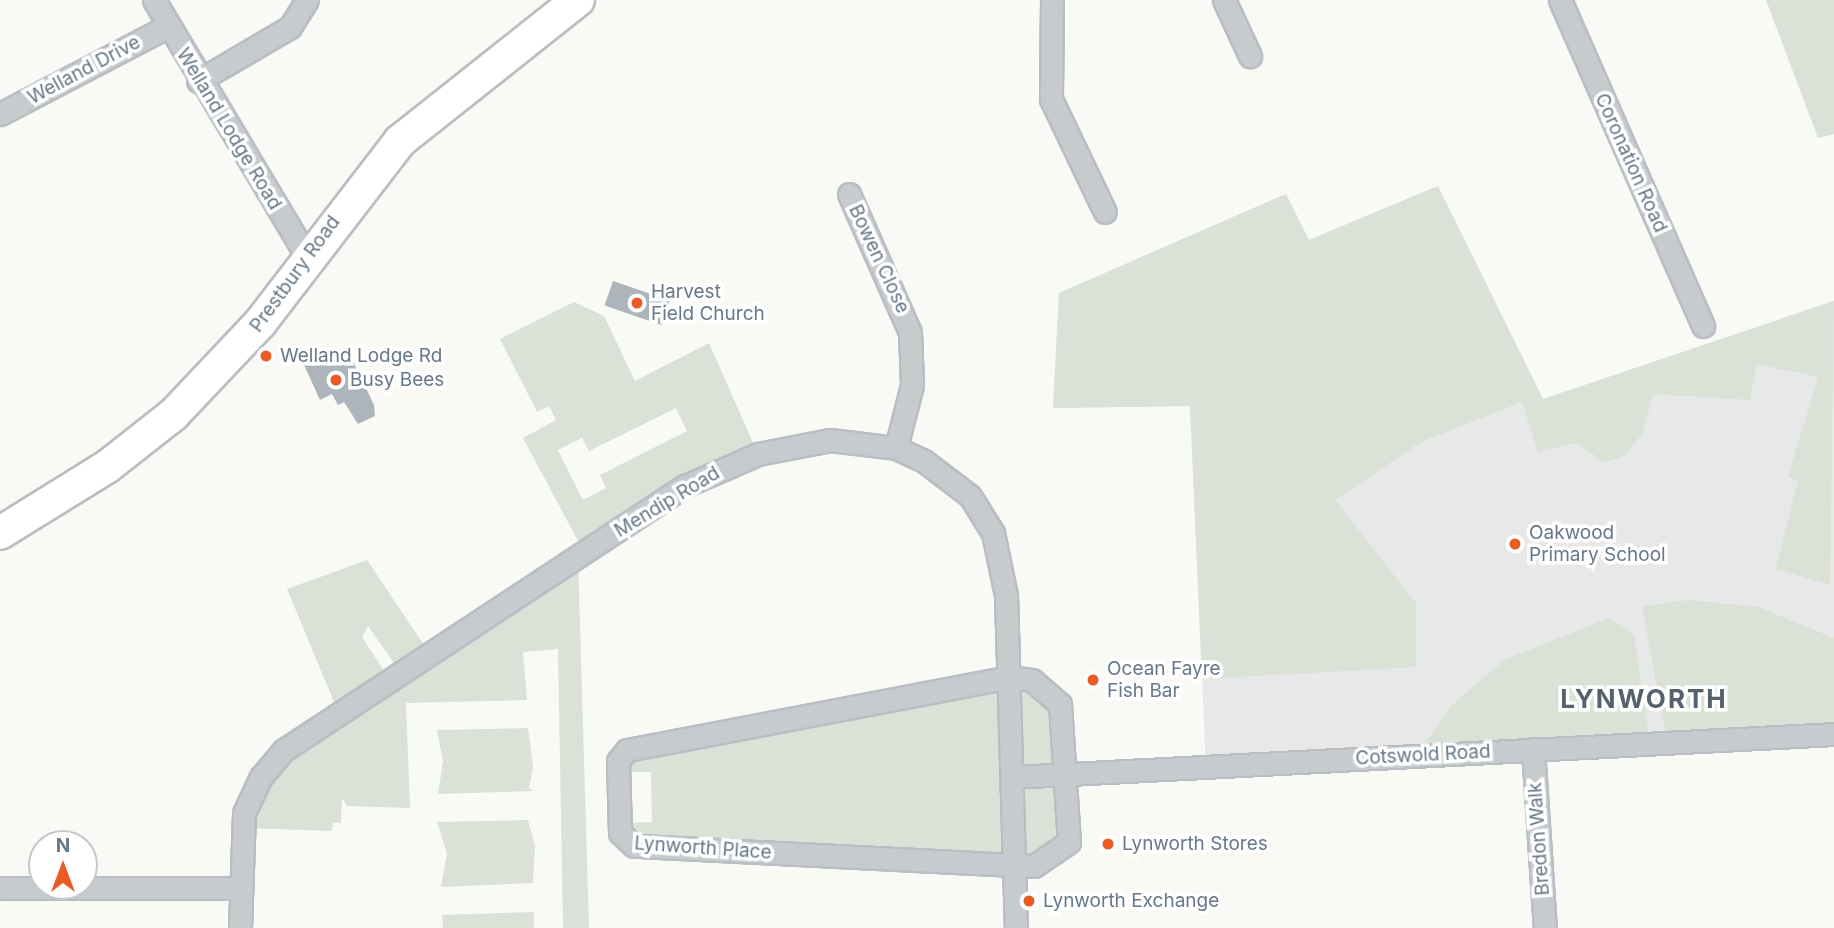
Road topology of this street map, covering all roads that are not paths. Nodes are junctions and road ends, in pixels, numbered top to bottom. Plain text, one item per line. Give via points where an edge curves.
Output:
1 (154, 0) edge
2 (307, 0) edge
3 (578, 0) edge
4 (1052, 0) edge
5 (1224, 0) edge
6 (1560, 0) edge
7 (169, 26) junction
8 (1250, 56) dead end
9 (198, 81) junction
10 (0, 114) edge
11 (849, 194) dead end
12 (1105, 212) dead end
13 (307, 257) junction
14 (1703, 326) dead end
15 (896, 448) junction
16 (0, 533) edge
17 (1008, 677) junction
18 (1834, 734) edge
19 (1533, 750) junction
20 (1066, 774) junction
21 (1012, 776) junction
22 (1014, 868) junction
23 (0, 888) edge
24 (240, 888) junction
25 (240, 928) edge
26 (1016, 928) edge
27 (1545, 928) edge

1 - 7 street, Welland Lodge Road
2 - 9 street via 290,27
3 - 13 main road, Prestbury Road via 400,141
4 - 12 street via 1051,99
5 - 8 street
6 - 14 street, Coronation Road
7 - 9 street, Welland Lodge Road
7 - 10 street, Welland Drive
9 - 13 street, Welland Lodge Road
11 - 15 street, Bowen Close via 910,332 912,385
13 - 16 main road, Prestbury Road via 251,334 174,414 108,466
15 - 17 street, Mendip Road via 944,473 987,518 1004,571
15 - 24 street, Mendip Road via 855,440 806,443 758,454 685,486 284,750 248,801
17 - 20 street via 1032,680 1060,704
17 - 21 street, Mendip Road
17 - 22 street, Lynworth Place via 627,750 618,761 619,823 621,837 634,846
18 - 19 street, Cotswold Road
19 - 20 street, Cotswold Road
19 - 27 street, Bredon Walk
20 - 21 street, Cotswold Road
20 - 22 street via 1069,842 1034,866
21 - 22 street, Mendip Road
22 - 26 street, Mendip Road
23 - 24 street
24 - 25 street, Mendip Road

